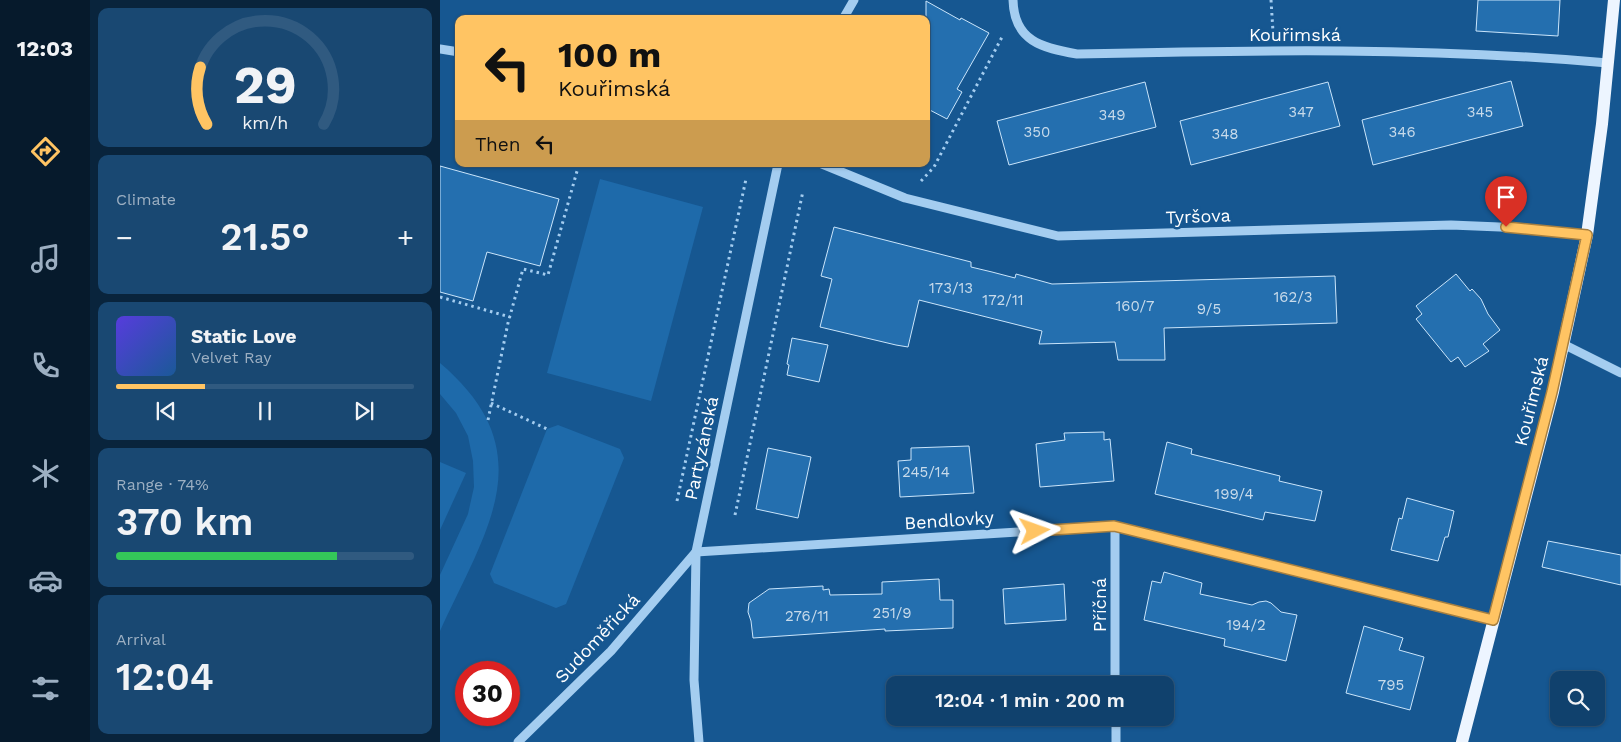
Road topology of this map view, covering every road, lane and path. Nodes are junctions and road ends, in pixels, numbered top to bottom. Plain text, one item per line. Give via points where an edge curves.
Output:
1 (854, 0) edge
2 (1013, 0) edge
3 (1272, 0) edge
4 (1614, 0) edge
5 (1013, 14) junction
6 (845, 15) edge
7 (440, 49) edge
8 (1273, 50) junction
9 (455, 51) edge
10 (1608, 62) junction
11 (578, 167) edge
12 (777, 167) edge
13 (829, 167) edge
14 (746, 179) dead end
15 (803, 191) dead end
16 (905, 198) junction
17 (1587, 235) junction
18 (440, 297) edge
19 (510, 317) junction
20 (1564, 344) junction
21 (1621, 373) edge
22 (491, 403) junction
23 (488, 420) dead end
24 (547, 429) dead end
25 (677, 501) dead end
26 (735, 515) dead end
27 (1114, 526) junction
28 (696, 552) junction
29 (1493, 620) junction
30 (1115, 676) edge
31 (1116, 726) edge
32 (518, 742) edge
33 (699, 742) edge
34 (1116, 742) edge
35 (1462, 742) edge

1 - 6 street
2 - 5 street
3 - 8 path
4 - 10 main road, Kouřimská
5 - 8 street, Kouřimská via 1019,28 1034,41 1052,50 1077,54
5 - 16 path via 934,167
7 - 9 street
8 - 10 street, Kouřimská via 1495,54
10 - 17 main road, Kouřimská
11 - 19 path via 548,275 523,269
12 - 28 street, Partyzánská
13 - 16 street, Tyršova
14 - 25 path
15 - 26 path
16 - 17 street, Tyršova via 1058,236 1452,226 1524,228
17 - 20 main road, Kouřimská
18 - 19 path
19 - 22 path
20 - 21 street
20 - 29 main road, Kouřimská
22 - 23 path
22 - 24 path
27 - 28 street, Bendlovky
27 - 29 street, Bendlovky
27 - 30 street, Příčná
28 - 32 street, Sudoměřická via 611,650
28 - 33 street, Partyzánská via 694,680
29 - 35 main road, Kouřimská
31 - 34 street

